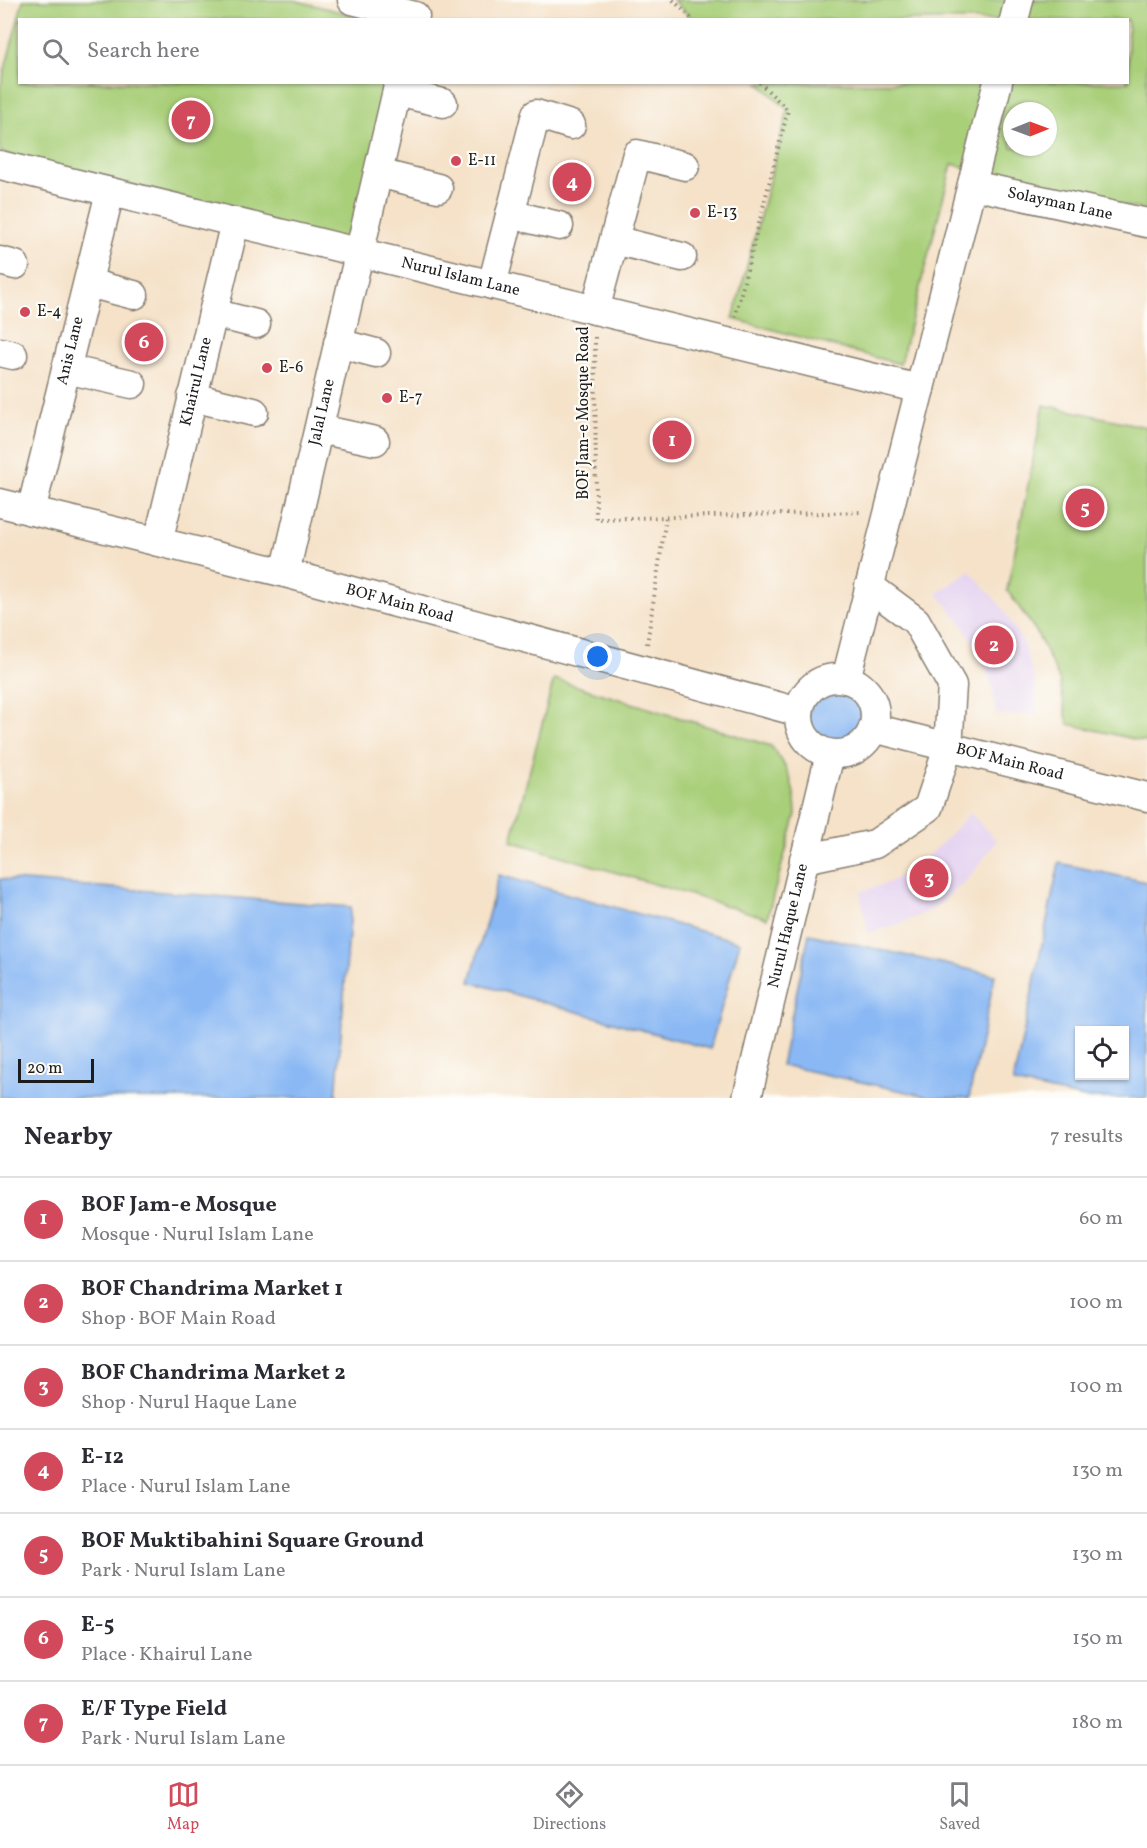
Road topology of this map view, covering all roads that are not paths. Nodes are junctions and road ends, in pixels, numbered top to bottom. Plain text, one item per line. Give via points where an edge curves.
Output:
1 (1019, 0) edge
2 (365, 2) edge
3 (414, 18) edge
4 (1014, 18) edge
5 (997, 84) edge
6 (398, 87) edge
7 (443, 103) dead end
8 (571, 125) dead end
9 (0, 165) edge
10 (685, 166) dead end
11 (378, 173) junction
12 (972, 185) junction
13 (438, 188) dead end
14 (110, 192) junction
15 (510, 214) junction
16 (235, 222) junction
17 (1147, 223) edge
18 (559, 226) dead end
19 (614, 240) junction
20 (359, 252) junction
21 (682, 257) dead end
22 (88, 283) junction
23 (492, 285) junction
24 (134, 295) dead end
25 (595, 310) junction
26 (213, 312) junction
27 (256, 324) dead end
28 (338, 344) junction
29 (376, 353) dead end
30 (66, 369) junction
31 (132, 384) dead end
32 (920, 389) junction
33 (192, 397) junction
34 (254, 412) dead end
35 (319, 429) junction
36 (375, 441) dead end
37 (0, 503) edge
38 (31, 511) junction
39 (158, 542) junction
40 (285, 573) junction
41 (869, 586) junction
42 (846, 679) junction
43 (799, 712) junction
44 (873, 728) junction
45 (948, 748) junction
46 (830, 754) junction
47 (1147, 797) edge
48 (804, 859) junction
49 (747, 1098) edge

1 - 4 street
2 - 3 street via 415,15
5 - 12 street
6 - 7 street
6 - 11 street, Jalal Lane
8 - 15 street via 536,114
9 - 14 street, Nurul Islam Lane
10 - 19 street via 638,154
11 - 13 street
11 - 20 street, Jalal Lane
12 - 17 street, Solayman Lane
12 - 32 street
14 - 16 street, Nurul Islam Lane
14 - 22 street, Anis Lane
15 - 18 street
15 - 23 street
16 - 20 street, Nurul Islam Lane
16 - 26 street, Khairul Lane
19 - 21 street
19 - 25 street
20 - 23 street, Nurul Islam Lane
20 - 28 street, Jalal Lane
22 - 24 street
22 - 30 street, Anis Lane
23 - 25 street, Nurul Islam Lane
25 - 32 street, Nurul Islam Lane
26 - 27 street
26 - 33 street, Khairul Lane
28 - 29 street
28 - 35 street, Jalal Lane
30 - 31 street
30 - 38 street, Anis Lane
32 - 41 street
33 - 34 street
33 - 39 street, Khairul Lane
35 - 36 street
35 - 40 street, Jalal Lane
37 - 38 street, BOF Main Road
38 - 39 street, BOF Main Road
39 - 40 street, BOF Main Road
40 - 43 street, BOF Main Road
41 - 42 street
41 - 45 street via 916,621 952,685
42 - 43 street via 833,678 810,689
42 - 44 street via 867,692 873,703
43 - 46 street via 803,734 819,750
44 - 45 street, BOF Main Road
44 - 46 street via 861,746
45 - 47 street, BOF Main Road
45 - 48 street via 928,808 875,844
46 - 48 street, Nurul Haque Lane
48 - 49 street, Nurul Haque Lane

